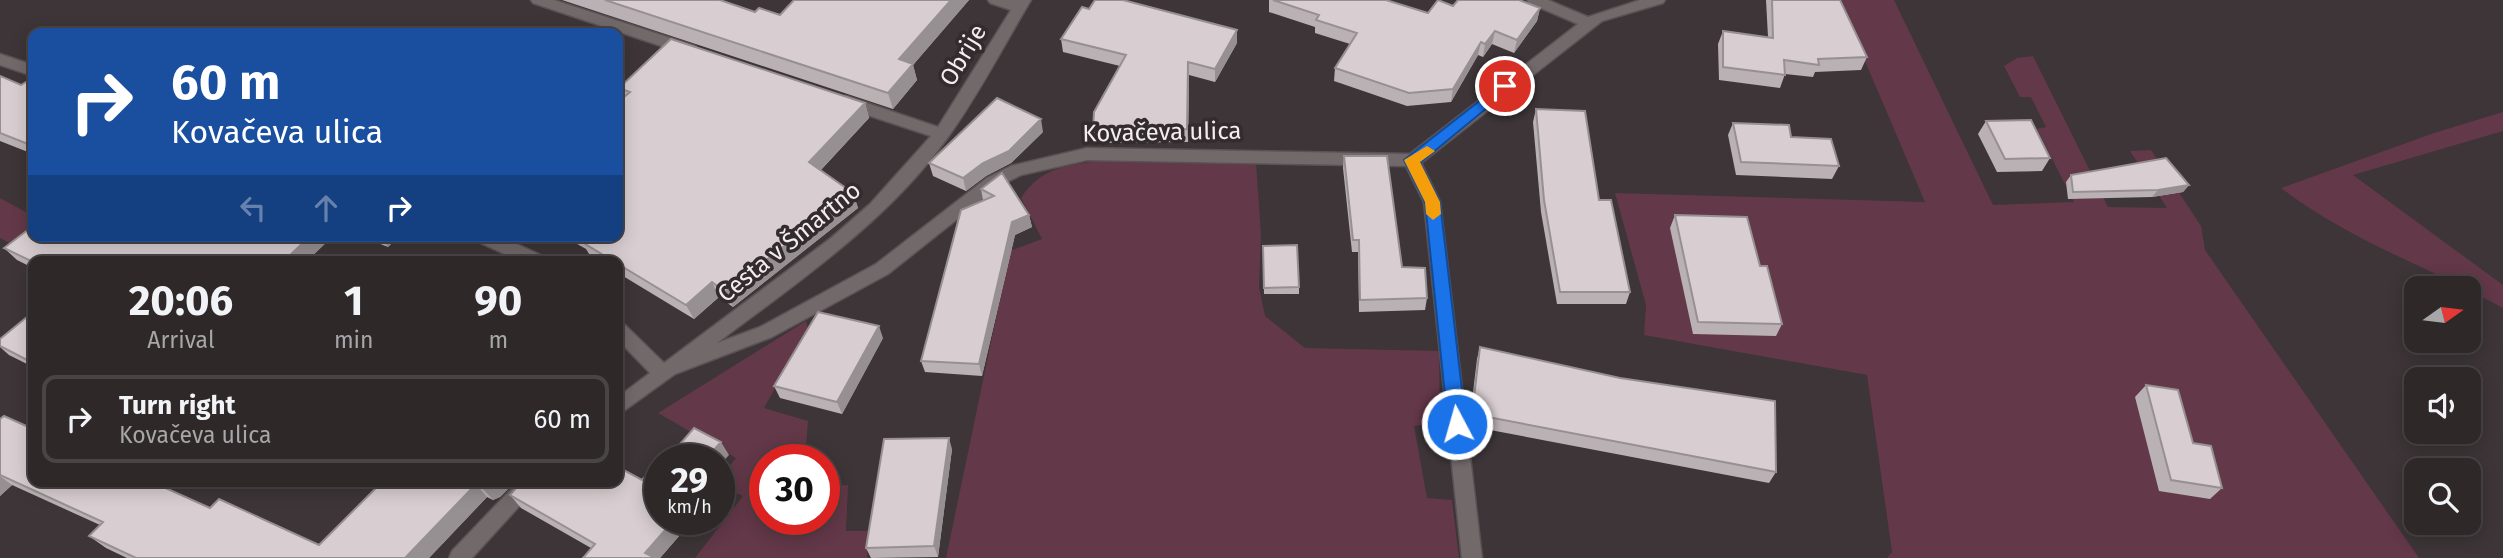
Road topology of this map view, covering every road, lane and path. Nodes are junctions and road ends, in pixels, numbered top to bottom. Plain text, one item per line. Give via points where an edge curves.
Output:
1 (538, 0) edge
2 (995, 0) edge
3 (1534, 0) edge
4 (1658, 0) edge
5 (1021, 3) edge
6 (1589, 23) junction
7 (623, 28) edge
8 (623, 28) edge
9 (704, 55) edge
10 (0, 59) edge
11 (28, 69) edge
12 (830, 96) edge
13 (942, 134) junction
14 (1411, 160) junction
15 (495, 242) edge
16 (526, 256) edge
17 (623, 334) edge
18 (661, 373) junction
19 (623, 403) edge
20 (526, 487) edge
21 (459, 558) edge
22 (1472, 558) edge

1 - 8 street
2 - 5 street
3 - 6 street
4 - 6 street
5 - 13 street, Obrije
6 - 14 street
7 - 9 street
10 - 11 street
12 - 13 street
13 - 18 street, Cesta v Šmartno via 876,208 837,243
14 - 18 street, Kovačeva ulica via 1098,153 1017,170 993,182 882,269 766,332
14 - 22 street via 1432,202
15 - 16 street
17 - 18 street
18 - 19 street, Cesta v Šmartno
20 - 21 street

